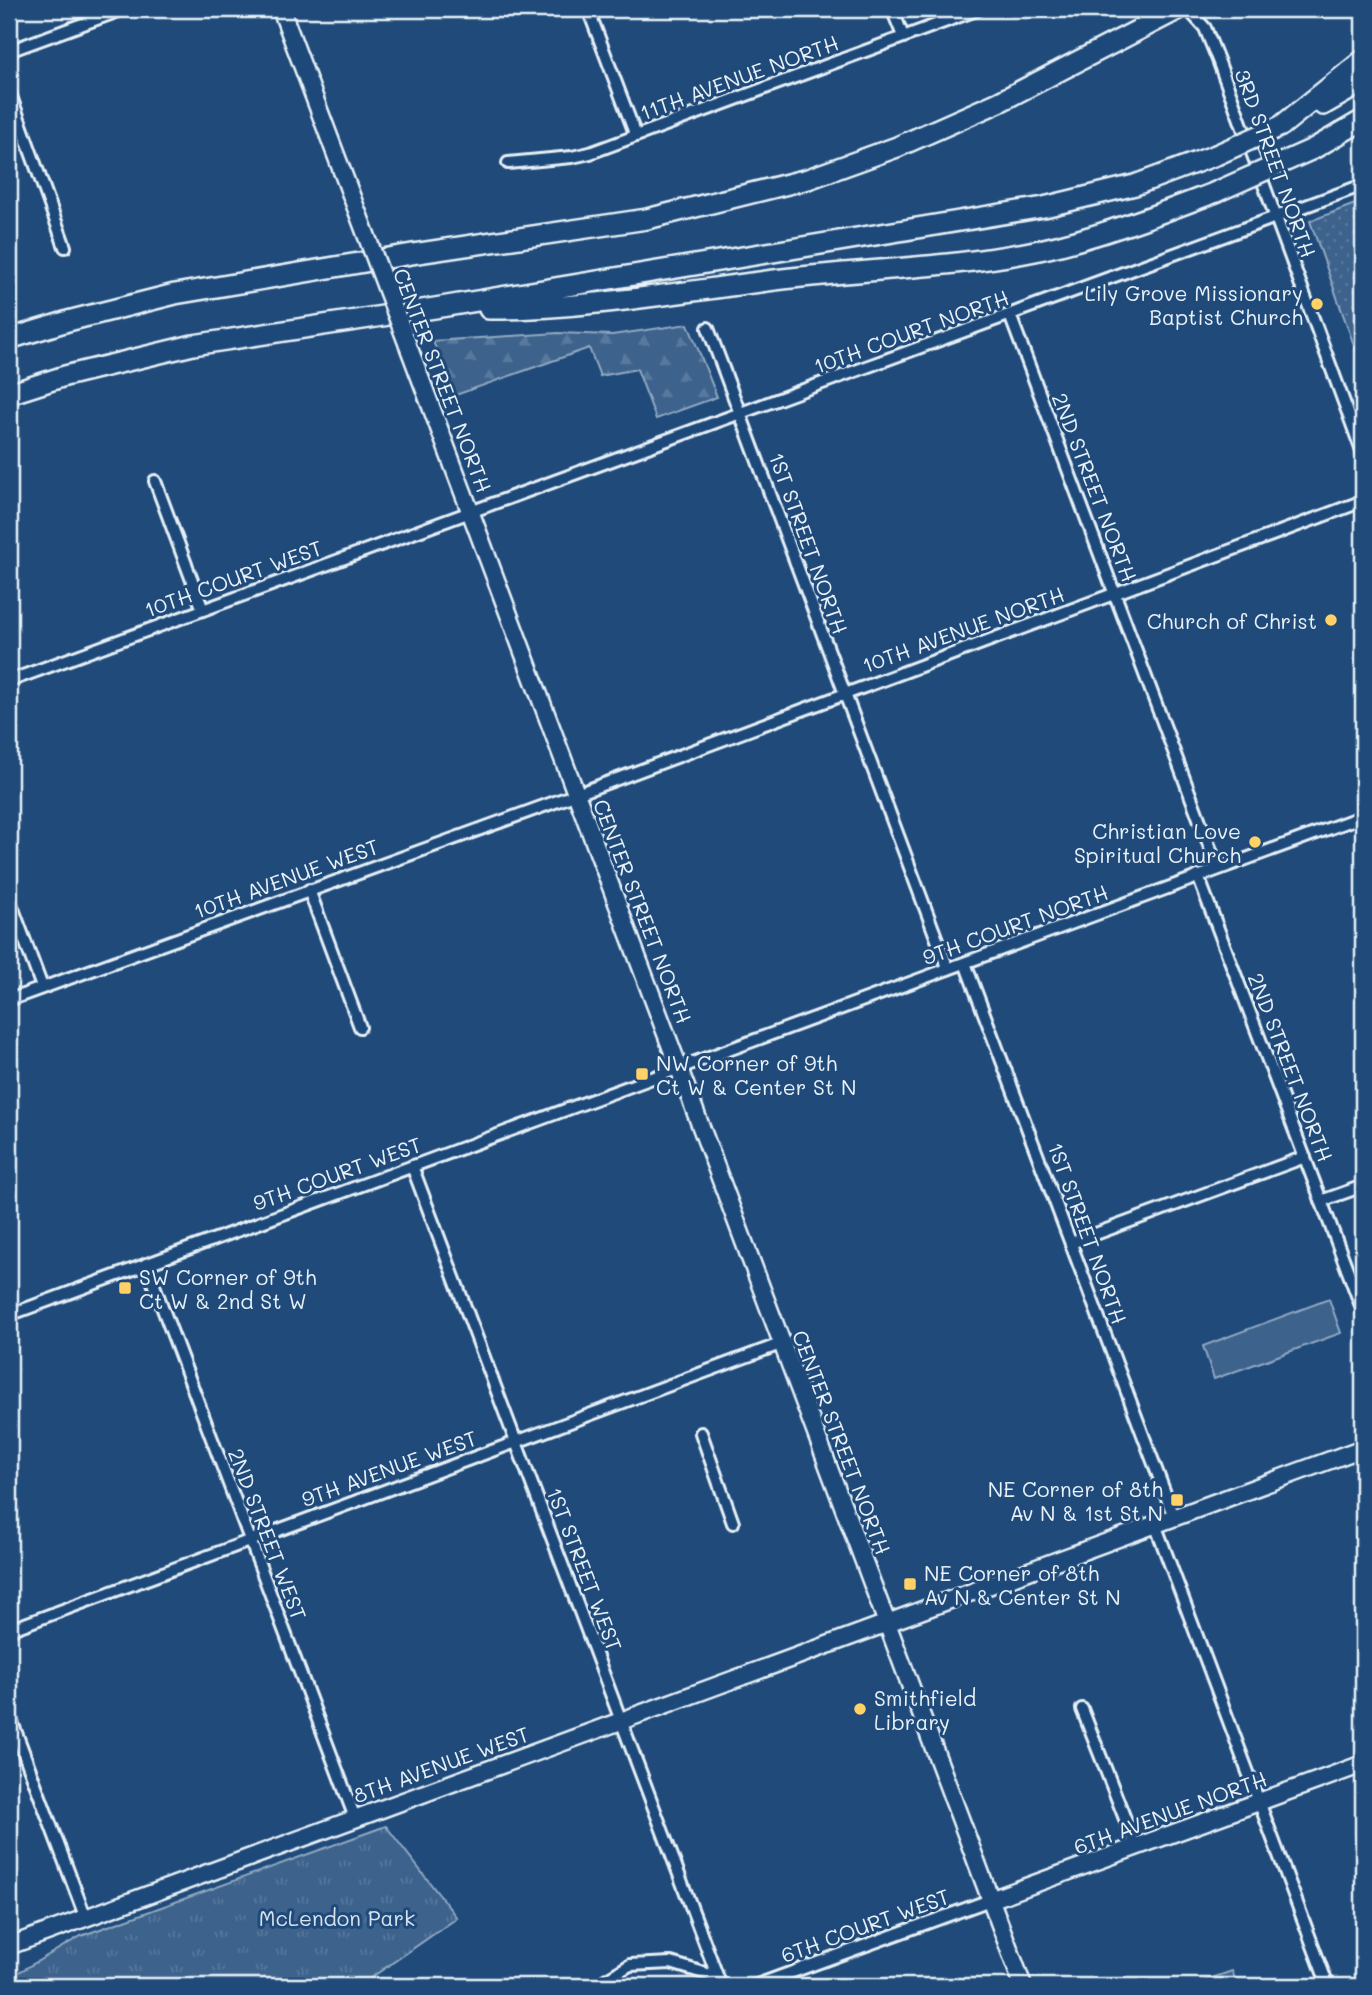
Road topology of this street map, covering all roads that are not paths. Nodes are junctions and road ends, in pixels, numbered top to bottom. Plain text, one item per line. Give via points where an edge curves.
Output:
1 (124, 9) edge
2 (281, 9) edge
3 (589, 9) edge
4 (892, 9) edge
5 (979, 9) edge
6 (1179, 9) edge
7 (1188, 9) edge
8 (903, 36) junction
9 (9, 51) edge
10 (1363, 60) edge
11 (1363, 82) edge
12 (9, 91) edge
13 (1363, 120) edge
14 (1281, 126) junction
15 (636, 136) junction
16 (508, 163) dead end
17 (1363, 184) edge
18 (1276, 218) junction
19 (65, 247) dead end
20 (435, 308) junction
21 (1010, 315) junction
22 (708, 328) dead end
23 (9, 339) edge
24 (9, 394) edge
25 (740, 413) junction
26 (1363, 454) edge
27 (155, 481) dead end
28 (1363, 501) edge
29 (471, 512) junction
30 (1114, 593) junction
31 (203, 610) junction
32 (9, 681) edge
33 (845, 693) junction
34 (577, 794) junction
35 (1363, 816) edge
36 (1218, 869) junction
37 (1198, 876) junction
38 (309, 890) junction
39 (9, 898) edge
40 (965, 963) junction
41 (948, 969) junction
42 (43, 987) junction
43 (9, 1000) edge
44 (360, 1027) dead end
45 (679, 1068) junction
46 (1304, 1157) junction
47 (412, 1166) junction
48 (1363, 1186) edge
49 (1321, 1201) junction
50 (1071, 1242) junction
51 (146, 1264) junction
52 (1363, 1311) edge
53 (9, 1315) edge
54 (783, 1343) junction
55 (701, 1433) dead end
56 (516, 1441) junction
57 (1363, 1448) edge
58 (1174, 1517) junction
59 (733, 1522) dead end
60 (1156, 1524) junction
61 (250, 1540) junction
62 (888, 1622) junction
63 (9, 1630) edge
64 (1082, 1709) dead end
65 (9, 1714) edge
66 (621, 1720) junction
67 (1363, 1764) edge
68 (1259, 1802) junction
69 (355, 1818) junction
70 (1136, 1847) junction
71 (990, 1900) junction
72 (85, 1916) junction
73 (9, 1946) edge
74 (719, 1981) edge
75 (595, 1986) edge
76 (754, 1986) edge
77 (1023, 1986) edge
78 (1328, 1986) edge

1 - 9 street
2 - 29 street, CENTER STREET NORTH, bridge
3 - 15 street
4 - 8 street
5 - 8 street, 11TH AVENUE NORTH
6 - 23 highway via 999,102 898,147 808,179 646,219 175,294
7 - 18 street, 3RD STREET NORTH via 1205,29
8 - 15 street, 11TH AVENUE NORTH
10 - 14 highway
11 - 14 highway
12 - 19 street
13 - 20 highway, bridge via 1313,149 1216,192 1150,218 1037,251 950,265 771,280 587,305
14 - 20 highway, bridge via 1135,185 1044,207
15 - 16 street, 11TH AVENUE NORTH via 572,158
17 - 18 street, 10TH COURT NORTH
18 - 21 street, 10TH COURT NORTH
18 - 26 street, 3RD STREET NORTH
20 - 24 highway via 193,345
21 - 25 street, 10TH COURT NORTH
21 - 30 street, 2ND STREET NORTH
22 - 25 street, 1ST STREET NORTH
25 - 29 street, 10TH COURT NORTH
25 - 33 street, 1ST STREET NORTH
27 - 31 street
28 - 30 street, 10TH AVENUE NORTH
29 - 31 street, 10TH COURT WEST
29 - 34 street, CENTER STREET NORTH
30 - 33 street, 10TH AVENUE NORTH
30 - 36 street, 2ND STREET NORTH
31 - 32 street, 10TH COURT WEST
33 - 34 street, 10TH AVENUE NORTH
33 - 41 street, 1ST STREET NORTH
34 - 38 street, 10TH AVENUE WEST
34 - 45 street, CENTER STREET NORTH
35 - 36 street, 9TH COURT NORTH
36 - 37 street, 9TH COURT NORTH
37 - 40 street, 9TH COURT NORTH
37 - 46 street, 2ND STREET NORTH
38 - 42 street, 10TH AVENUE WEST
38 - 44 street
39 - 42 street
40 - 41 street, 9TH COURT NORTH
40 - 50 street, 1ST STREET NORTH
41 - 45 street, 9TH COURT NORTH
42 - 43 street, 10TH AVENUE WEST
45 - 47 street, 9TH COURT WEST
45 - 54 street, CENTER STREET NORTH
46 - 49 street, 2ND STREET NORTH
46 - 50 street
47 - 51 street, 9TH COURT WEST
47 - 56 street, 1ST STREET WEST
48 - 49 street
49 - 52 street, 2ND STREET NORTH
50 - 58 street, 1ST STREET NORTH
51 - 53 street, 9TH COURT WEST
51 - 61 street, 2ND STREET WEST
54 - 56 street, 9TH AVENUE WEST
54 - 62 street, CENTER STREET NORTH
55 - 59 street
56 - 61 street, 9TH AVENUE WEST
56 - 66 street, 1ST STREET WEST
57 - 58 street, 8TH AVENUE WEST
58 - 60 street, 8TH AVENUE WEST
60 - 62 street, 8TH AVENUE WEST
60 - 68 street
61 - 63 street, 9TH AVENUE WEST
61 - 69 street, 2ND STREET WEST
62 - 66 street, 8TH AVENUE WEST
62 - 71 street, CENTER STREET NORTH
64 - 70 street
65 - 72 street
66 - 69 street, 8TH AVENUE WEST
66 - 74 street, 1ST STREET WEST
67 - 68 street, 6TH AVENUE NORTH
68 - 70 street, 6TH AVENUE NORTH
68 - 78 street
69 - 72 street, 8TH AVENUE WEST
70 - 71 street, 6TH AVENUE NORTH
71 - 76 street, 6TH COURT WEST
71 - 77 street, CENTER STREET NORTH
72 - 73 street, 8TH AVENUE WEST
74 - 75 street via 671,1963 630,1965

